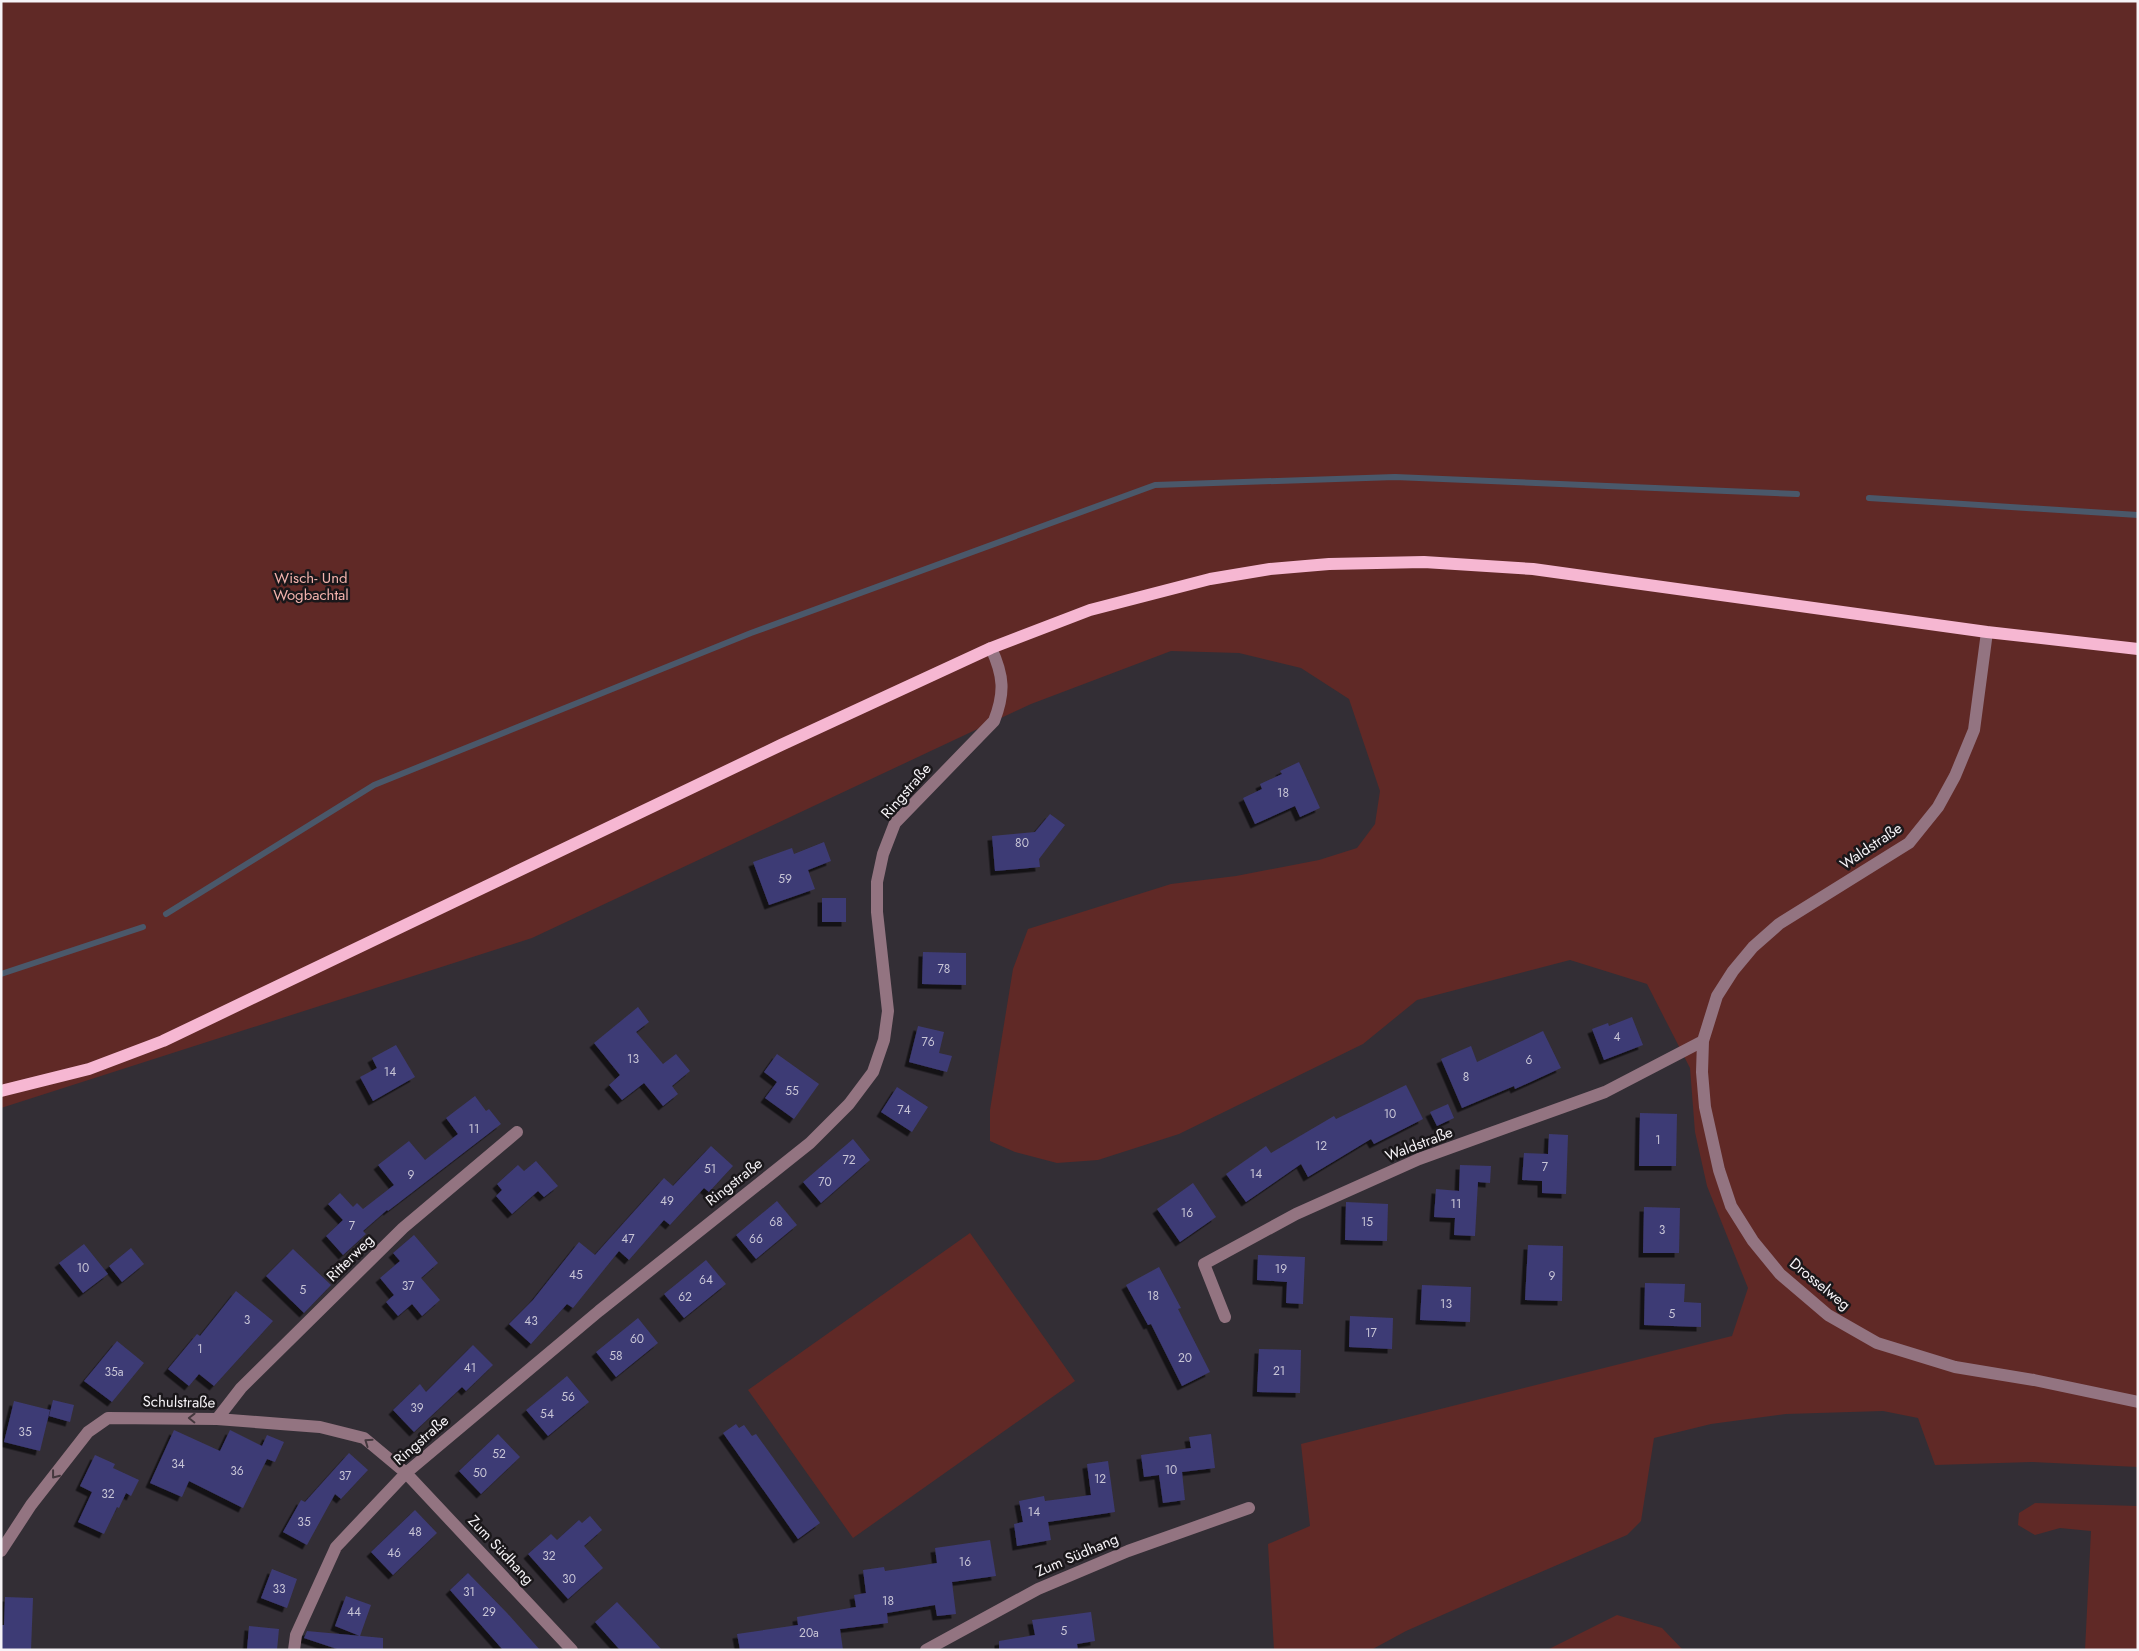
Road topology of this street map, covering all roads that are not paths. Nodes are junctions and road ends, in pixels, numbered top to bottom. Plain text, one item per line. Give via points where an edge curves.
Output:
1 (1987, 632) junction
2 (991, 648) junction
3 (2138, 649) edge
4 (1702, 1041) junction
5 (1702, 1072) joint
6 (1, 1092) edge
7 (517, 1132) dead end
8 (1225, 1317) dead end
9 (2138, 1402) edge
10 (217, 1418) junction
11 (406, 1473) junction
12 (1249, 1508) dead end
13 (1, 1551) edge
14 (294, 1650) edge
15 (572, 1650) edge
16 (926, 1650) edge

1 - 2 main road via 1533,569 1424,562 1329,564 1210,579 1090,610
1 - 3 main road
1 - 4 street, Waldstraße via 1974,730 1938,807 1909,843 1779,924 1753,947 1717,996
2 - 6 main road via 162,1041 89,1069
2 - 11 street, Ringstraße via 1000,667 1002,700 994,721 895,823 883,854 877,882 877,912 888,1011 884,1040 873,1072 849,1104 810,1143 599,1311
4 - 5 street, Waldstraße
4 - 8 street, Waldstraße via 1605,1092 1420,1159 1296,1214 1204,1264
5 - 9 street, Drosselweg via 1705,1106 1717,1161 1732,1206 1780,1274 1828,1315 1877,1343 1955,1367
7 - 10 street, Ritterweg via 403,1228 241,1388
11 -> 10 street, Schulstraße via 364,1438 320,1427
10 -> 13 street, Schulstraße via 108,1418 88,1432 31,1505
11 - 14 street, Ringstraße via 336,1547 296,1635
11 - 15 street, Zum Südhang
12 - 16 street, Zum Südhang via 1128,1550 1038,1589

